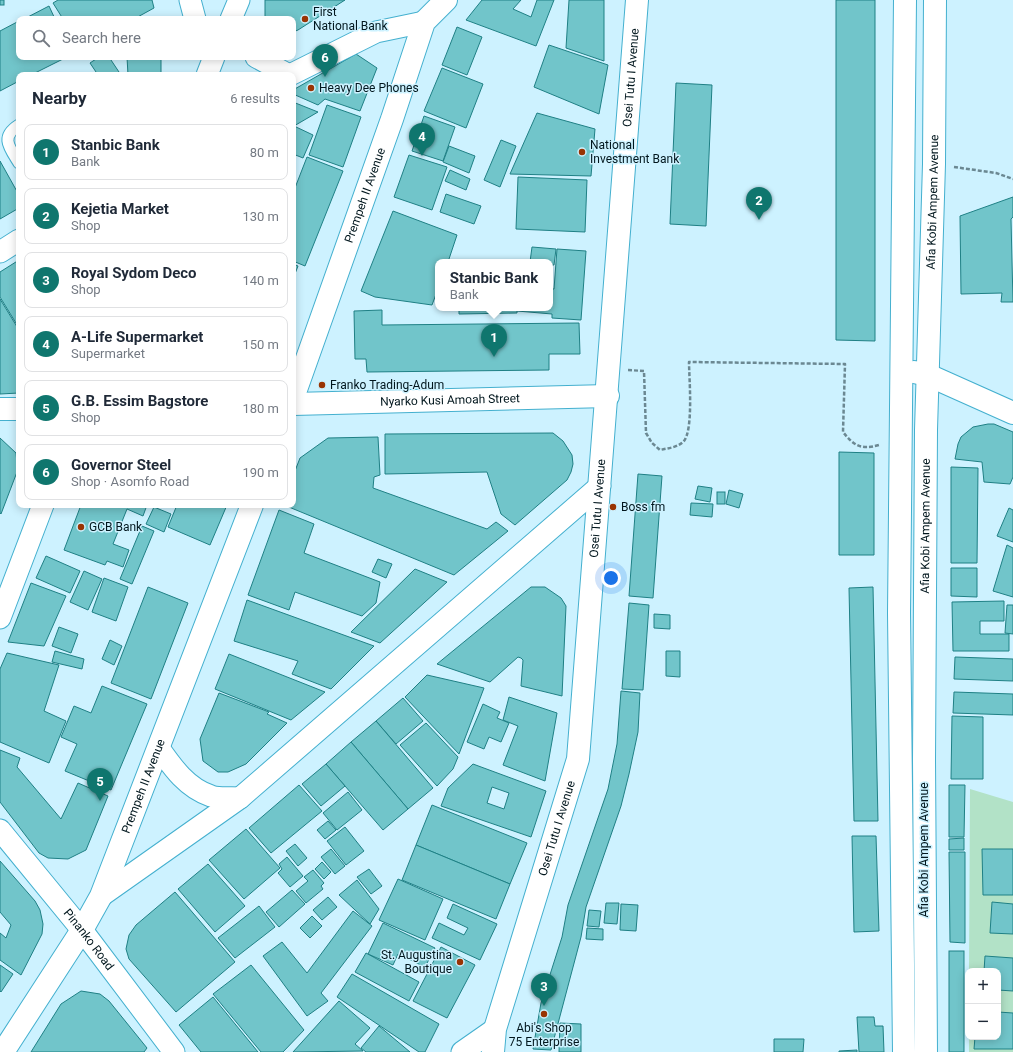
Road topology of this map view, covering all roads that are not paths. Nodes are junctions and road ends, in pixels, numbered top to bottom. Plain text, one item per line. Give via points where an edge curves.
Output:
1 (190, 0) edge
2 (239, 0) edge
3 (446, 0) edge
4 (637, 0) edge
5 (905, 0) edge
6 (935, 0) edge
7 (194, 16) edge
8 (232, 16) edge
9 (424, 22) junction
10 (262, 60) edge
11 (284, 72) edge
12 (296, 72) edge
13 (16, 126) edge
14 (16, 158) edge
15 (16, 242) edge
16 (0, 252) edge
17 (901, 370) junction
18 (928, 375) junction
19 (296, 390) edge
20 (608, 396) junction
21 (296, 404) edge
22 (0, 409) edge
23 (16, 409) edge
24 (1013, 413) edge
25 (600, 486) junction
26 (42, 508) edge
27 (251, 508) edge
28 (0, 618) edge
29 (159, 748) junction
30 (240, 798) junction
31 (0, 830) edge
32 (101, 896) junction
33 (82, 930) junction
34 (495, 1030) junction
35 (3, 1052) edge
36 (174, 1052) edge
37 (462, 1052) edge
38 (493, 1052) edge
39 (904, 1052) edge
40 (926, 1052) edge

1 - 7 street
2 - 8 street
3 - 9 street, Prempeh II Avenue
4 - 20 street, Osei Tutu I Avenue
5 - 17 street, Afia Kobi Ampem Avenue
6 - 18 street, Afia Kobi Ampem Avenue via 934,164
9 - 12 street via 376,32
9 - 19 street, Prempeh II Avenue
10 - 11 street
13 - 14 lane via 6,137
15 - 16 street
17 - 18 street
17 - 39 street, Afia Kobi Ampem Avenue via 899,612
18 - 24 street
18 - 40 street, Afia Kobi Ampem Avenue via 924,752
20 - 21 street, Nyarko Kusi Amoah Street
20 - 25 street, Osei Tutu I Avenue
22 - 23 street
25 - 30 street
25 - 34 street, Osei Tutu I Avenue via 578,759
26 - 28 street
27 - 29 street, Prempeh II Avenue
29 - 30 street via 177,774 192,785 212,796
29 - 32 street, Prempeh II Avenue
30 - 32 street
31 - 33 street, Pinanko Road
32 - 33 street, Prempeh II Avenue
33 - 35 street, Prempeh II Avenue
33 - 36 street, Pinanko Road
34 - 37 street
34 - 38 street, Osei Tutu I Avenue

